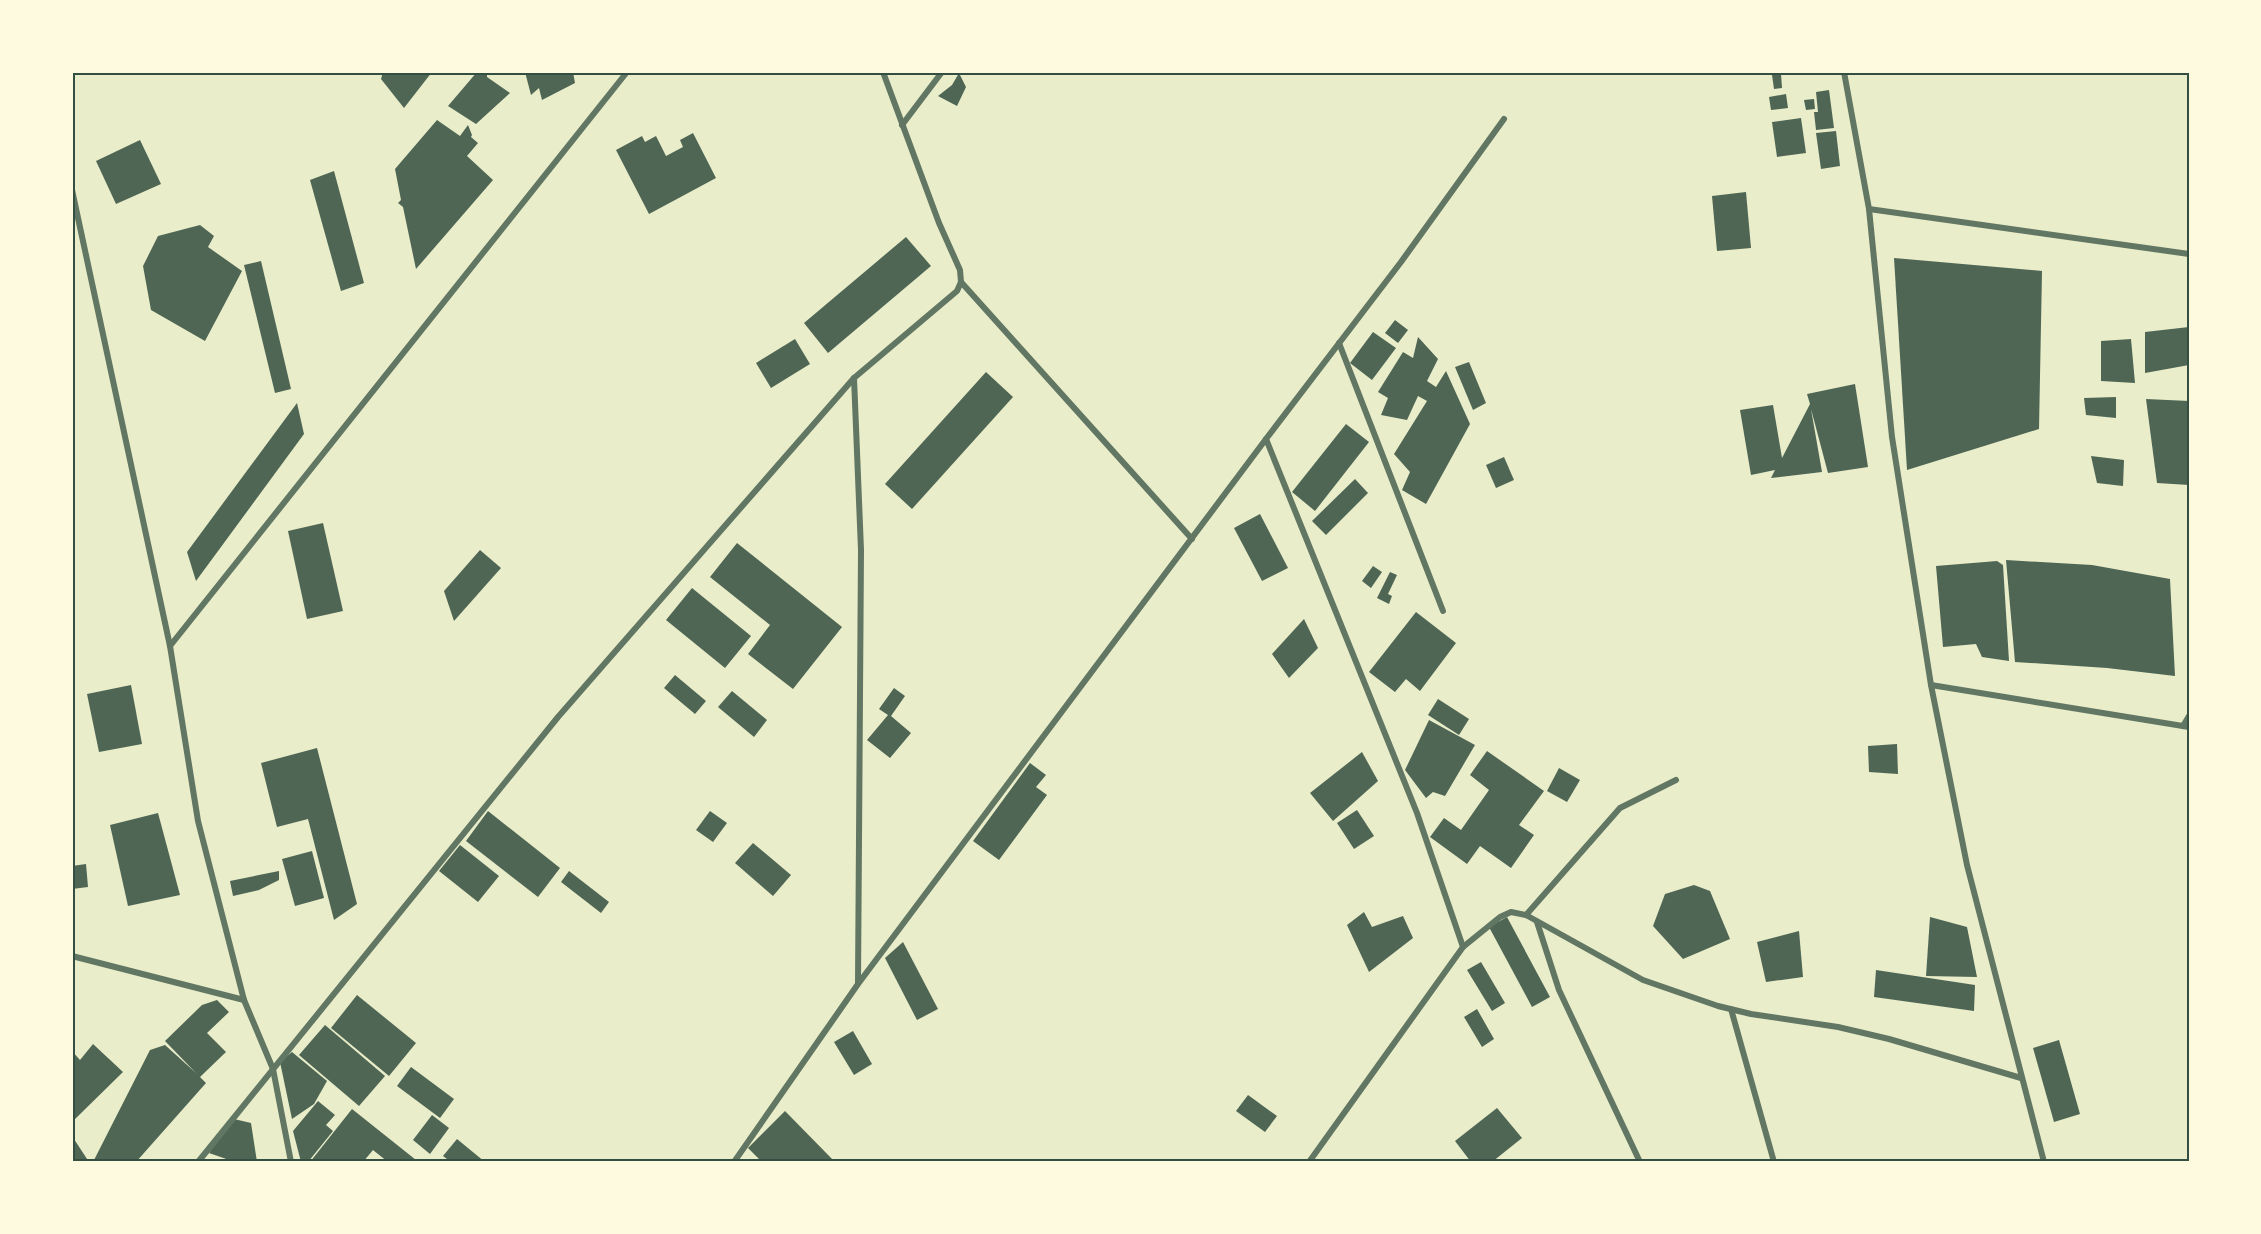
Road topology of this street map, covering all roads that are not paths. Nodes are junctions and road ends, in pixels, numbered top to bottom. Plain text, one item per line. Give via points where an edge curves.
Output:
1 (627, 72) edge
2 (883, 72) edge
3 (942, 72) edge
4 (1844, 72) edge
5 (1504, 118) dead end
6 (902, 125) junction
7 (72, 190) edge
8 (1869, 208) junction
9 (2189, 254) edge
10 (961, 282) junction
11 (1339, 343) junction
12 (854, 378) junction
13 (1266, 439) junction
14 (1191, 539) junction
15 (1443, 611) dead end
16 (170, 646) junction
17 (1931, 685) junction
18 (2189, 716) edge
19 (2186, 727) edge
20 (1676, 780) dead end
21 (1526, 915) junction
22 (1537, 922) junction
23 (1463, 947) junction
24 (72, 956) edge
25 (858, 984) junction
26 (244, 1000) junction
27 (1731, 1010) junction
28 (273, 1069) junction
29 (2021, 1078) junction
30 (198, 1162) edge
31 (291, 1162) edge
32 (734, 1162) edge
33 (1308, 1162) edge
34 (1640, 1162) edge
35 (1774, 1162) edge
36 (2044, 1162) edge

1 - 16 street
2 - 6 street
3 - 6 street
4 - 8 street
5 - 11 street
6 - 10 street via 960,270
7 - 16 street
8 - 9 street
8 - 17 street via 1892,437
10 - 12 street via 957,291
10 - 14 street
11 - 13 street
11 - 15 street
12 - 25 street via 861,550
12 - 28 street via 558,717
13 - 14 street
13 - 23 street via 1417,813
14 - 25 street
16 - 26 street via 198,821
17 - 19 street
17 - 29 street via 1967,865
18 - 19 street
20 - 21 street via 1620,808
21 - 22 street
21 - 23 street via 1506,914
22 - 27 street via 1643,980
22 - 34 street via 1559,990
23 - 33 street
24 - 26 street
25 - 32 street
26 - 28 street
27 - 29 street via 1838,1027
27 - 35 street
28 - 30 street
28 - 31 street
29 - 36 street

